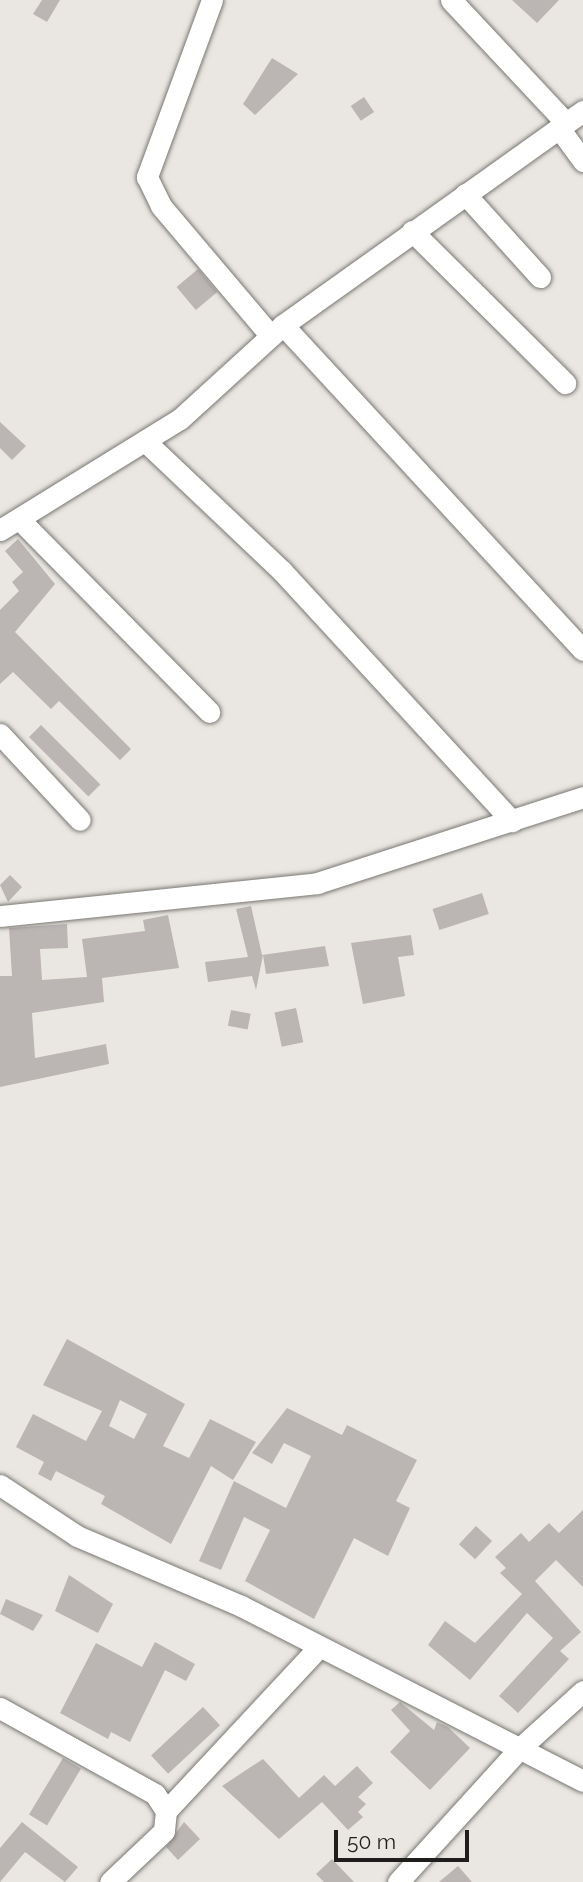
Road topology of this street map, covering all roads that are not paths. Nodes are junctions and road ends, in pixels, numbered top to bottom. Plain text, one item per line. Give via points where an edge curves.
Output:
1 (212, 0) edge
2 (451, 0) edge
3 (569, 121) edge
4 (583, 161) edge
5 (465, 194) junction
6 (412, 231) junction
7 (540, 276) dead end
8 (277, 330) junction
9 (565, 383) dead end
10 (145, 441) junction
11 (19, 519) junction
12 (0, 530) edge
13 (583, 650) edge
14 (209, 712) dead end
15 (0, 734) edge
16 (583, 797) edge
17 (80, 820) dead end
18 (512, 821) junction
19 (0, 916) edge
20 (0, 1485) edge
21 (319, 1647) junction
22 (583, 1691) edge
23 (0, 1708) edge
24 (519, 1749) junction
25 (583, 1781) edge
26 (166, 1811) junction
27 (110, 1882) edge
28 (398, 1882) edge

1 - 8 street via 147,177 161,206
2 - 3 street
3 - 4 street
3 - 5 street
5 - 6 street
5 - 7 street
6 - 8 street
6 - 9 street
8 - 10 street via 180,419
8 - 13 street
10 - 11 street
10 - 18 street via 291,581
11 - 12 street
11 - 14 street
15 - 17 street
16 - 18 street
18 - 19 street via 317,883
20 - 21 street via 77,1536
21 - 24 street
21 - 26 street
22 - 24 street
23 - 26 street via 155,1794
24 - 25 street
24 - 28 street
26 - 27 street via 164,1831

